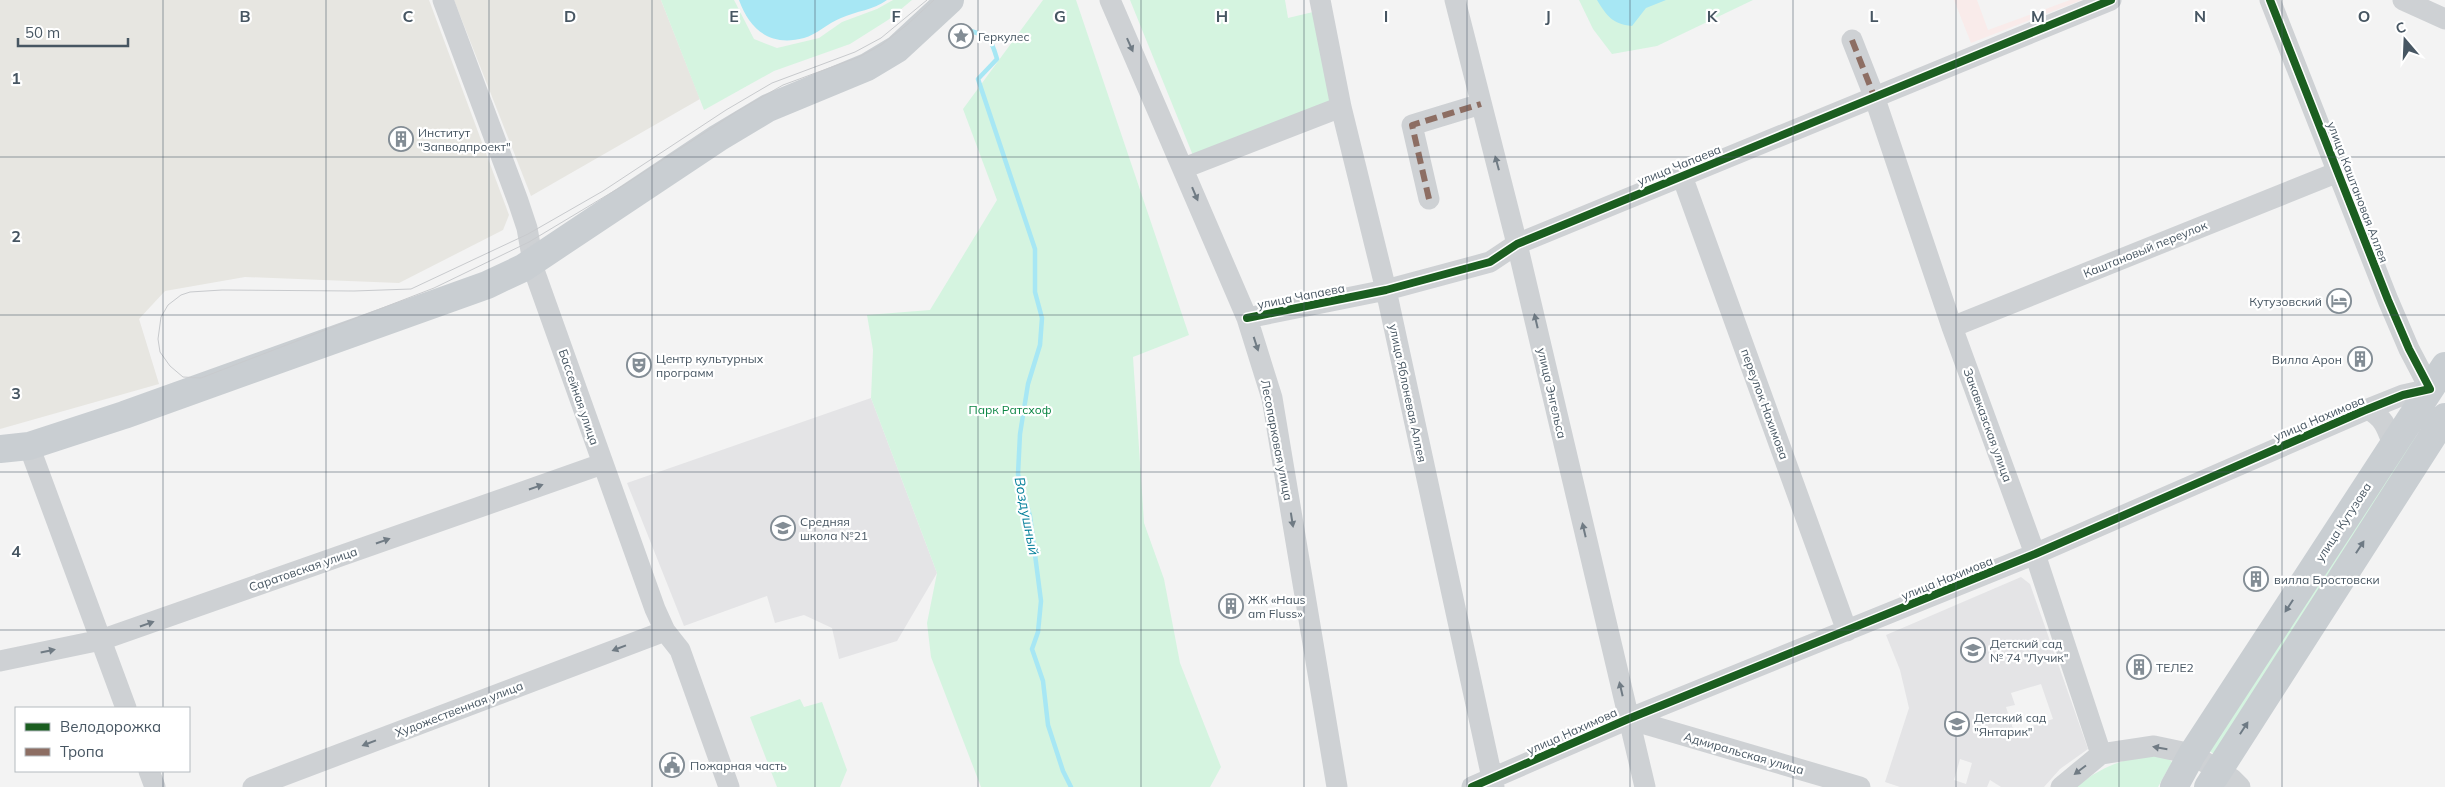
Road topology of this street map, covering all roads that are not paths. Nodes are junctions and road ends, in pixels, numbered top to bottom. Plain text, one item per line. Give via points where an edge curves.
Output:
1 (443, 0) edge
2 (950, 0) edge
3 (1110, 0) edge
4 (1320, 0) edge
5 (1455, 0) edge
6 (2111, 0) edge
7 (2270, 0) edge
8 (2403, 0) edge
9 (2445, 19) edge
10 (1852, 40) dead end
11 (1874, 96) junction
12 (1481, 104) junction
13 (1341, 108) junction
14 (1184, 168) junction
15 (2338, 172) junction
16 (1682, 176) junction
17 (1429, 199) dead end
18 (1517, 244) junction
19 (533, 261) junction
20 (1386, 290) junction
21 (1247, 318) junction
22 (1952, 327) junction
23 (2445, 366) edge
24 (2430, 389) junction
25 (2367, 409) junction
26 (2443, 428) edge
27 (2394, 445) junction
28 (29, 446) junction
29 (0, 449) edge
30 (602, 464) junction
31 (2035, 554) junction
32 (665, 631) junction
33 (1847, 631) junction
34 (101, 640) junction
35 (0, 661) edge
36 (126, 707) edge
37 (1628, 718) junction
38 (2101, 754) junction
39 (2192, 754) junction
40 (149, 772) edge
41 (2212, 778) edge
42 (1493, 783) edge
43 (155, 787) edge
44 (253, 787) edge
45 (729, 787) edge
46 (1337, 787) edge
47 (1472, 787) edge
48 (1646, 787) edge
49 (1860, 787) edge
50 (2061, 787) edge
51 (2174, 787) edge
52 (2240, 787) edge

1 - 19 street, Бассейная улица via 527,228
2 - 19 main road via 897,49 867,67 768,108
3 -> 14 street, Лесопарковая улица
4 - 13 street, улица Яблоневая Аллея
5 - 12 street, улица Энгельса
6 - 11 street, улица Чапаева
7 - 15 street, улица Каштановая Аллея
8 - 9 street
10 - 11 street, Закавказская улица
11 - 16 street, улица Чапаева
11 - 22 street, Закавказская улица
12 - 17 street via 1412,125
18 -> 12 street, улица Энгельса
13 - 14 street
13 - 20 street, улица Яблоневая Аллея
14 -> 21 street, Лесопарковая улица
15 - 22 street, Каштановый переулок
15 - 24 street, улица Каштановая Аллея via 2392,308
16 - 18 street, улица Чапаева
16 - 33 street, переулок Нахимова
18 - 20 street, улица Чапаева via 1490,262
37 -> 18 street, улица Энгельса
19 - 28 main road via 487,285
19 - 30 street, Бассейная улица
20 - 21 street, улица Чапаева
20 - 42 street, улица Яблоневая Аллея
21 -> 46 street, Лесопарковая улица via 1272,398
22 - 31 street, Закавказская улица
23 - 24 main road, улица Кутузова
24 - 25 street, улица Нахимова
24 - 27 main road, улица Кутузова
25 - 27 street via 2378,414 2385,423
25 - 31 street, улица Нахимова
41 -> 26 main road
27 -> 39 main road, улица Кутузова
28 - 29 main road
28 - 34 street
30 - 32 street, Бассейная улица
34 -> 30 street, Саратовская улица
31 - 33 street, улица Нахимова
31 - 38 street, Закавказская улица
32 -> 44 street, Художественная улица
32 - 45 street, Бассейная улица via 680,650
33 - 37 street, улица Нахимова
35 -> 34 street, Саратовская улица
34 - 36 street
37 - 42 street, улица Нахимова
37 - 48 street, улица Энгельса
37 - 49 street, Адмиральская улица
39 -> 38 street via 2154,746
38 -> 50 street
39 - 41 street
39 - 51 main road, улица Кутузова
40 - 43 street
41 - 52 street
42 - 47 street, улица Нахимова

